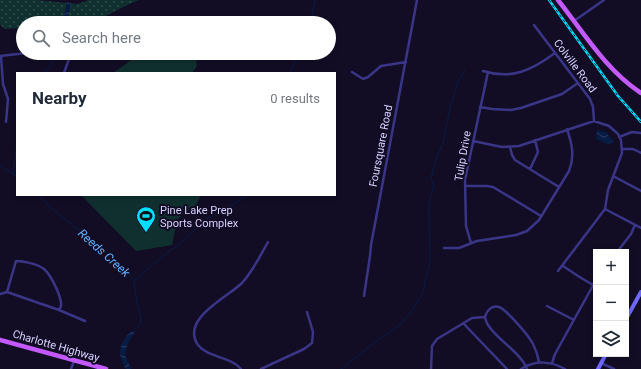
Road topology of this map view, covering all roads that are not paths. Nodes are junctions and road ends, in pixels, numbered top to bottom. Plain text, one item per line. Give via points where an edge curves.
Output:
1 (417, 0) edge
2 (558, 0) edge
3 (604, 0) edge
4 (574, 21) junction
5 (534, 25) dead end
6 (555, 53) junction
7 (16, 54) edge
8 (0, 56) edge
9 (69, 60) edge
10 (406, 62) junction
11 (483, 71) dead end
12 (64, 72) edge
13 (352, 72) dead end
14 (488, 72) junction
15 (578, 83) junction
16 (641, 93) edge
17 (480, 107) junction
18 (594, 121) junction
19 (6, 122) dead end
20 (567, 129) junction
21 (641, 133) edge
22 (619, 137) junction
23 (535, 140) junction
24 (473, 141) junction
25 (510, 147) junction
26 (622, 149) junction
27 (641, 153) edge
28 (530, 169) junction
29 (613, 176) junction
30 (465, 186) junction
31 (559, 187) junction
32 (641, 191) edge
33 (605, 209) junction
34 (541, 216) junction
35 (635, 225) junction
36 (641, 228) edge
37 (268, 242) dead end
38 (471, 243) junction
39 (444, 248) dead end
40 (619, 249) edge
41 (563, 266) junction
42 (558, 271) dead end
43 (593, 285) joint
44 (7, 292) junction
45 (641, 292) edge
46 (0, 294) edge
47 (364, 296) dead end
48 (547, 306) dead end
49 (59, 310) junction
50 (307, 312) dead end
51 (629, 314) edge
52 (485, 316) junction
53 (574, 320) junction
54 (85, 321) dead end
55 (463, 323) junction
56 (0, 340) edge
57 (604, 357) edge
58 (74, 360) junction
59 (539, 362) junction
60 (552, 363) junction
61 (601, 363) junction
62 (526, 367) edge
63 (71, 369) edge
64 (106, 369) edge
65 (240, 369) edge
66 (261, 369) edge
67 (431, 369) edge
68 (507, 369) edge
69 (521, 369) edge
70 (565, 369) edge
71 (598, 369) edge
72 (614, 369) edge

1 - 10 street, Foursquare Road
2 - 4 main road
3 - 4 street
4 - 16 main road via 613,70
5 - 6 street, Colville Road
6 - 14 street via 538,66 515,74 501,75
6 - 15 street, Colville Road
7 - 8 street
8 - 19 street via 3,84 8,99
9 - 12 street
10 - 13 street via 381,66 364,79
10 - 47 street, Foursquare Road via 371,244
11 - 14 street
14 - 17 street, Tulip Drive
15 - 17 street via 562,94 521,108 511,110
15 - 18 street, Colville Road via 592,102
17 - 24 street, Tulip Drive
18 - 20 street
18 - 22 street via 614,129
20 - 23 street
20 - 31 street via 573,151 572,163
21 - 22 street via 632,132
22 - 26 street
23 - 25 street
23 - 28 street via 538,152
24 - 25 street
24 - 30 street, Tulip Drive
25 - 28 street via 515,160
26 - 27 street
26 - 29 street
28 - 31 street
29 - 32 street
29 - 33 street
30 - 34 street via 493,187
30 - 38 street, Tulip Drive via 466,226
31 - 34 street
33 - 35 street
33 - 41 street
34 - 38 street via 532,227 516,235
35 - 36 street
35 - 40 street
37 - 65 street via 255,267 242,283 208,310 197,321 195,329 195,338 199,346 236,364
38 - 39 street via 459,248
41 - 42 street
41 - 43 street
43 - 53 street
44 - 46 street
44 - 49 street
44 - 49 street via 16,261 38,266 46,271 60,294 62,303
45 - 51 street
48 - 53 street
49 - 54 street
50 - 66 street via 313,332 312,343
52 - 55 street via 472,318
52 - 59 street via 491,308 502,309 529,337
52 - 62 street via 488,325
53 - 60 street
55 - 67 street via 434,342
55 - 68 street
56 - 58 main road, Charlotte Highway
57 - 61 street
58 - 63 street
58 - 64 main road, Charlotte Highway
59 - 60 street
59 - 62 street
60 - 70 street
61 - 71 street
61 - 72 street
62 - 69 street

